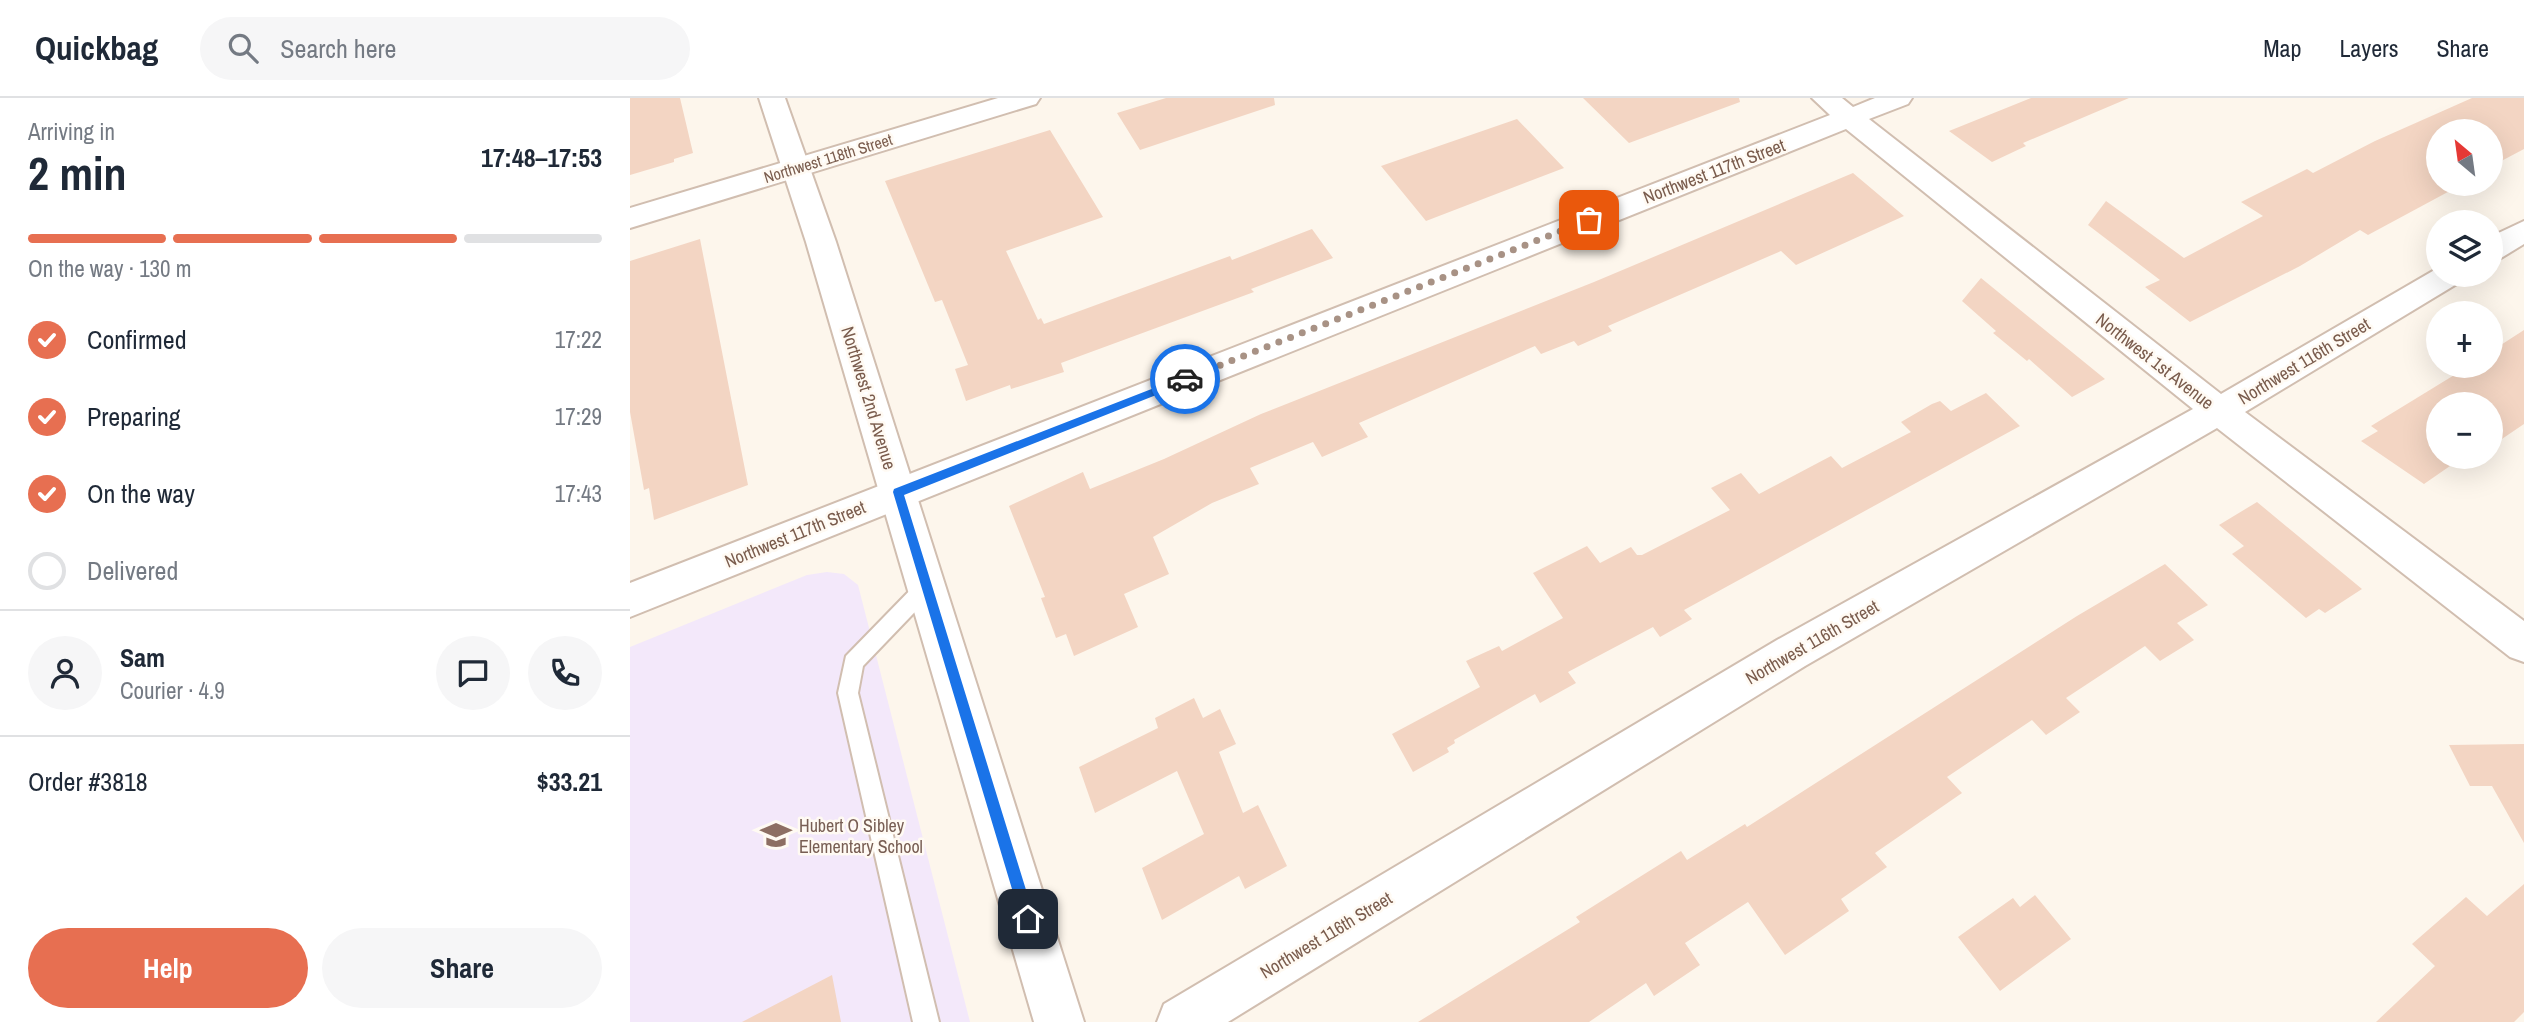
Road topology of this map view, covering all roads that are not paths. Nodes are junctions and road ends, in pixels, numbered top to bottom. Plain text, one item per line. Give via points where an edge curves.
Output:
1 (772, 98) edge
2 (1027, 98) edge
3 (1899, 98) edge
4 (1837, 108) edge
5 (796, 167) junction
6 (630, 218) edge
7 (2524, 231) edge
8 (2503, 243) edge
9 (2429, 287) edge
10 (2219, 411) junction
11 (898, 492) junction
12 (927, 586) junction
13 (630, 600) edge
14 (2524, 644) edge
15 (926, 1022) edge
16 (1059, 1022) edge
17 (1182, 1022) edge

1 - 5 street, Northwest 2nd Avenue
2 - 5 street, Northwest 118th Street
3 - 4 street, Northwest 117th Street
4 - 10 street, Northwest 1st Avenue
4 - 11 street, Northwest 117th Street
5 - 6 street, Northwest 118th Street
5 - 11 street, Northwest 2nd Avenue
7 - 8 street
9 - 10 street, Northwest 116th Street
10 - 14 street, Northwest 1st Avenue
10 - 17 street, Northwest 116th Street via 1791,653
11 - 12 street, Northwest 2nd Avenue
11 - 13 street, Northwest 117th Street
12 - 15 lane via 853,662 848,693
12 - 16 street, Northwest 2nd Avenue

